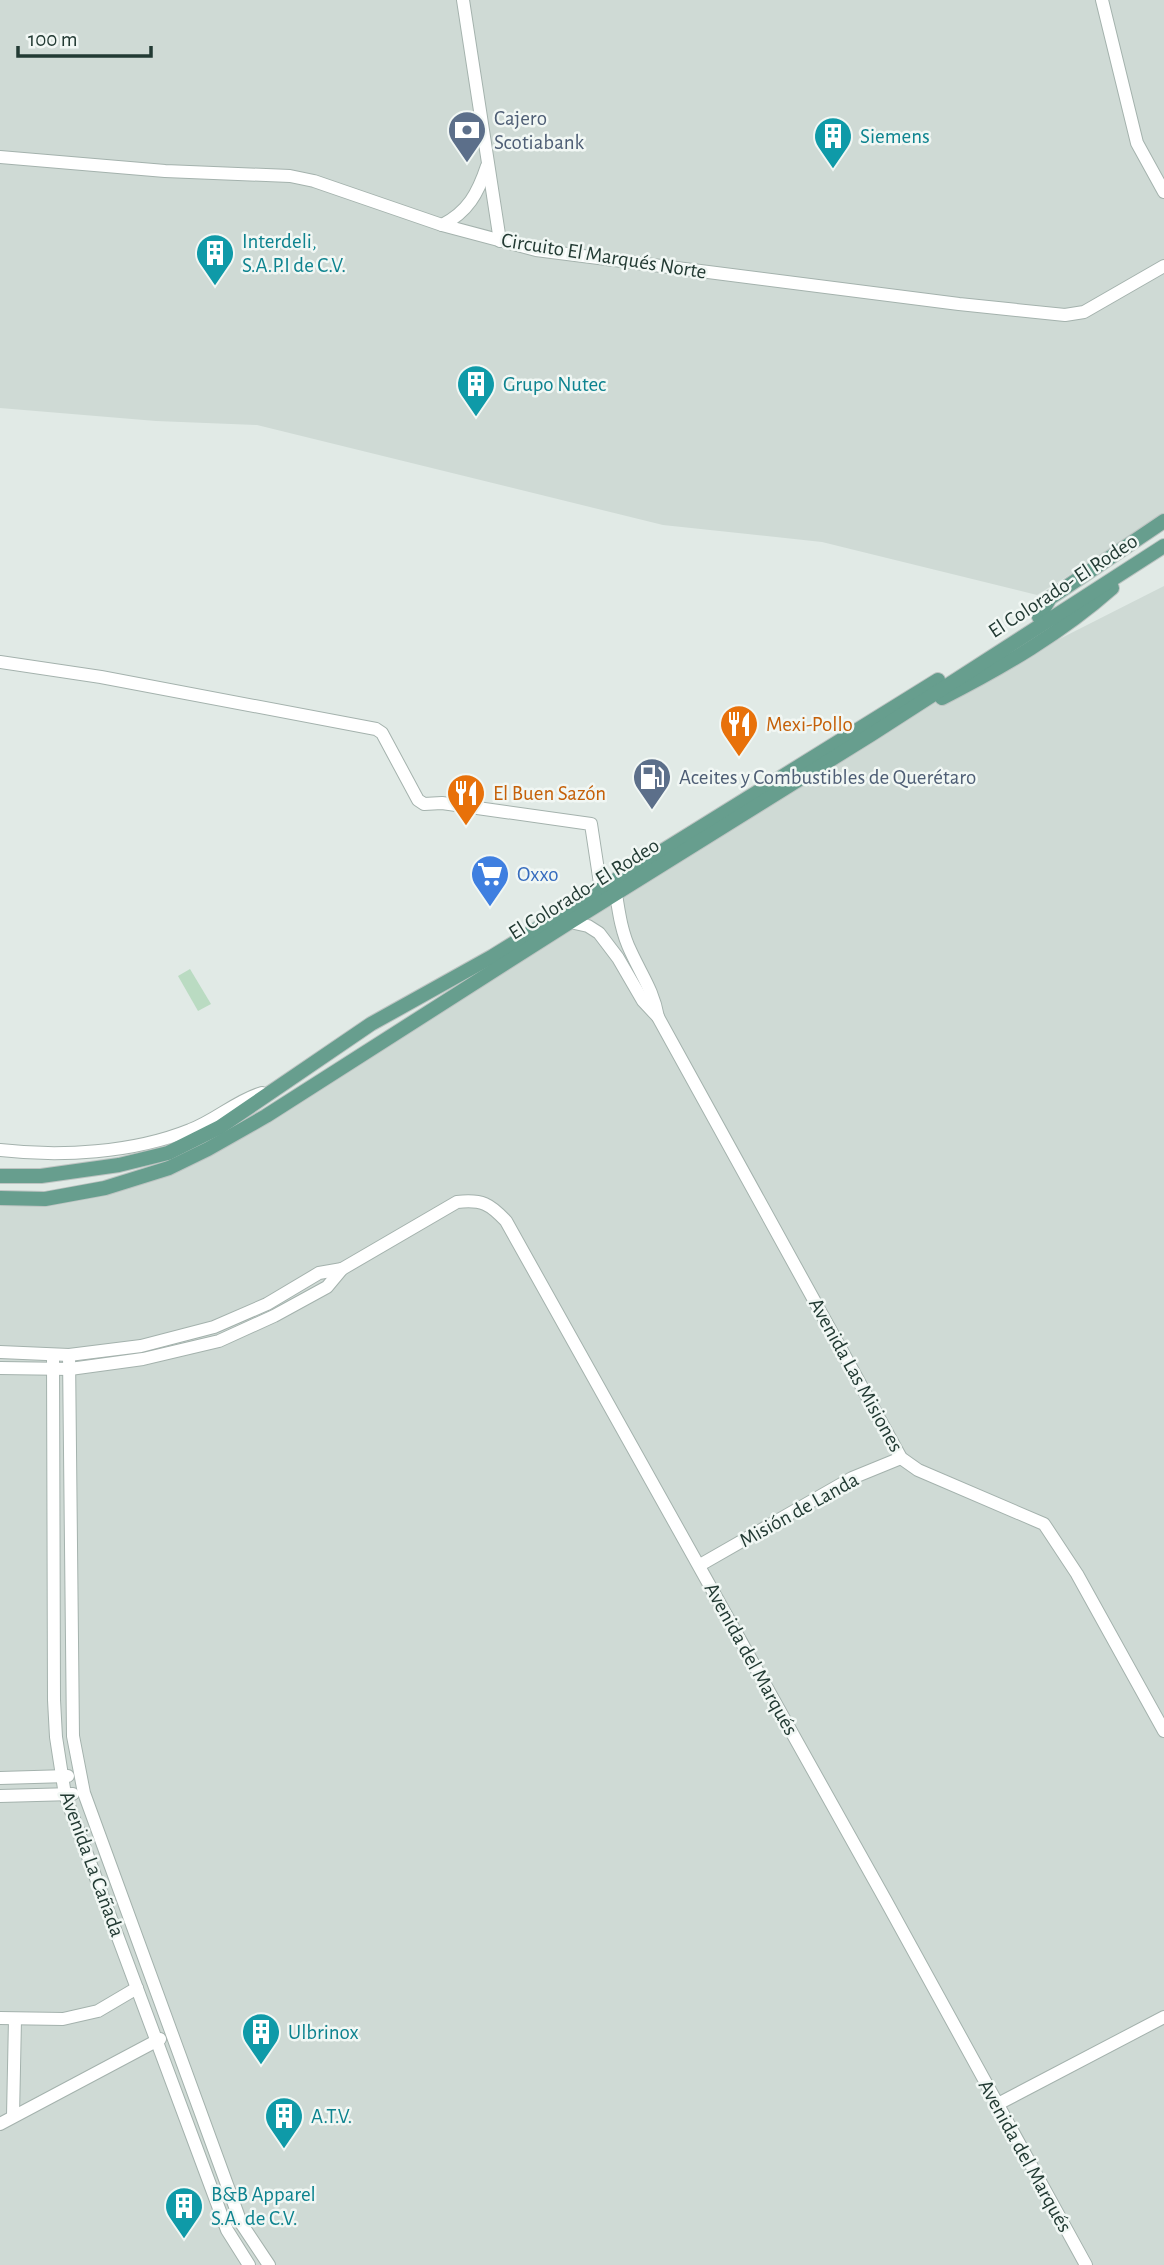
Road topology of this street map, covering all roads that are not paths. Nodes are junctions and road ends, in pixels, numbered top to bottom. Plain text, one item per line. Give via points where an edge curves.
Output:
1 (463, 0) edge
2 (1102, 0) edge
3 (0, 157) edge
4 (488, 163) junction
5 (1164, 192) edge
6 (442, 225) junction
7 (500, 241) junction
8 (1163, 265) edge
9 (1164, 521) edge
10 (1164, 537) edge
11 (1164, 546) edge
12 (1039, 617) junction
13 (0, 662) edge
14 (601, 890) junction
15 (616, 894) junction
16 (570, 922) junction
17 (659, 1017) junction
18 (272, 1092) junction
19 (0, 1150) edge
20 (0, 1176) edge
21 (0, 1198) edge
22 (342, 1269) junction
23 (171, 1345) junction
24 (0, 1352) edge
25 (53, 1355) junction
26 (69, 1355) junction
27 (0, 1368) edge
28 (53, 1369) junction
29 (69, 1369) junction
30 (901, 1458) junction
31 (699, 1565) junction
32 (72, 1699) junction
33 (54, 1700) junction
34 (1164, 1731) edge
35 (79, 1774) junction
36 (62, 1777) junction
37 (0, 1778) edge
38 (84, 1793) junction
39 (65, 1795) junction
40 (0, 1796) edge
41 (109, 1863) junction
42 (93, 1868) junction
43 (128, 1915) junction
44 (112, 1920) junction
45 (137, 1988) junction
46 (1164, 2017) edge
47 (0, 2018) edge
48 (15, 2019) junction
49 (171, 2035) junction
50 (155, 2040) junction
51 (996, 2105) junction
52 (8, 2111) edge
53 (0, 2124) edge
54 (249, 2265) edge
55 (269, 2265) edge
56 (1086, 2265) edge

1 - 4 street
2 - 5 street via 1137,143
3 - 6 street, Circuito El Marqués Norte via 290,176
4 - 6 street via 469,205
4 - 7 street
6 - 7 street, Circuito El Marqués Norte
7 - 8 street, Circuito El Marqués Norte via 1065,315 1084,312
9 - 12 main road via 1050,598
10 - 12 main road, El Colorado- El Rodeo
11 - 15 main road, El Colorado- El Rodeo via 1077,619 994,672 872,734
12 - 14 main road, El Colorado- El Rodeo
13 - 14 street via 376,729 424,804 591,824
14 - 18 main road, El Colorado- El Rodeo via 371,1024
15 - 16 main road, El Colorado- El Rodeo
15 - 17 street, Avenida Las Misiones via 630,950 654,994
16 - 17 street, Avenida Las Misiones via 599,933 643,1001
16 - 21 main road, El Colorado- El Rodeo via 266,1116 179,1164 105,1188 45,1199
17 - 30 street, Avenida Las Misiones
18 - 19 street via 258,1094 203,1125 161,1141 40,1155
18 - 20 main road, El Colorado- El Rodeo via 220,1127 168,1153 41,1176
22 - 23 street, Avenida del Marqués via 319,1273 267,1304
22 - 23 street, Avenida del Marqués via 327,1287 274,1316 219,1340
22 - 31 street, Avenida del Marqués via 457,1202 474,1200 493,1206 506,1221
23 - 26 street
23 - 29 street, Avenida del Marqués via 143,1359
24 - 25 street
25 - 26 street
25 - 28 street, Avenida La Cañada
26 - 29 street
27 - 28 street, Avenida del Marqués
28 - 29 street, Avenida del Marqués
28 - 33 street, Avenida La Cañada
29 - 32 street
30 - 31 street, Misión de Landa via 852,1478
30 - 34 street, Avenida Las Misiones via 918,1470 1044,1524
31 - 51 street, Avenida del Marqués
32 - 33 street
32 - 35 street
33 - 36 street, Avenida La Cañada
35 - 36 street
35 - 38 street
36 - 37 street
36 - 39 street, Avenida La Cañada
38 - 39 street
38 - 41 street
39 - 40 street
39 - 42 street, Avenida La Cañada
41 - 42 street
41 - 43 street
42 - 44 street, Avenida La Cañada
43 - 44 street
43 - 49 street
44 - 45 street, Avenida La Cañada
45 - 48 street via 98,2011 63,2020
45 - 50 street, Avenida La Cañada
46 - 51 street
47 - 48 street
48 - 52 street
49 - 50 street
49 - 55 street via 241,2223
50 - 52 street
50 - 54 street, Avenida La Cañada via 227,2230
51 - 56 street, Avenida del Marqués
52 - 53 street

